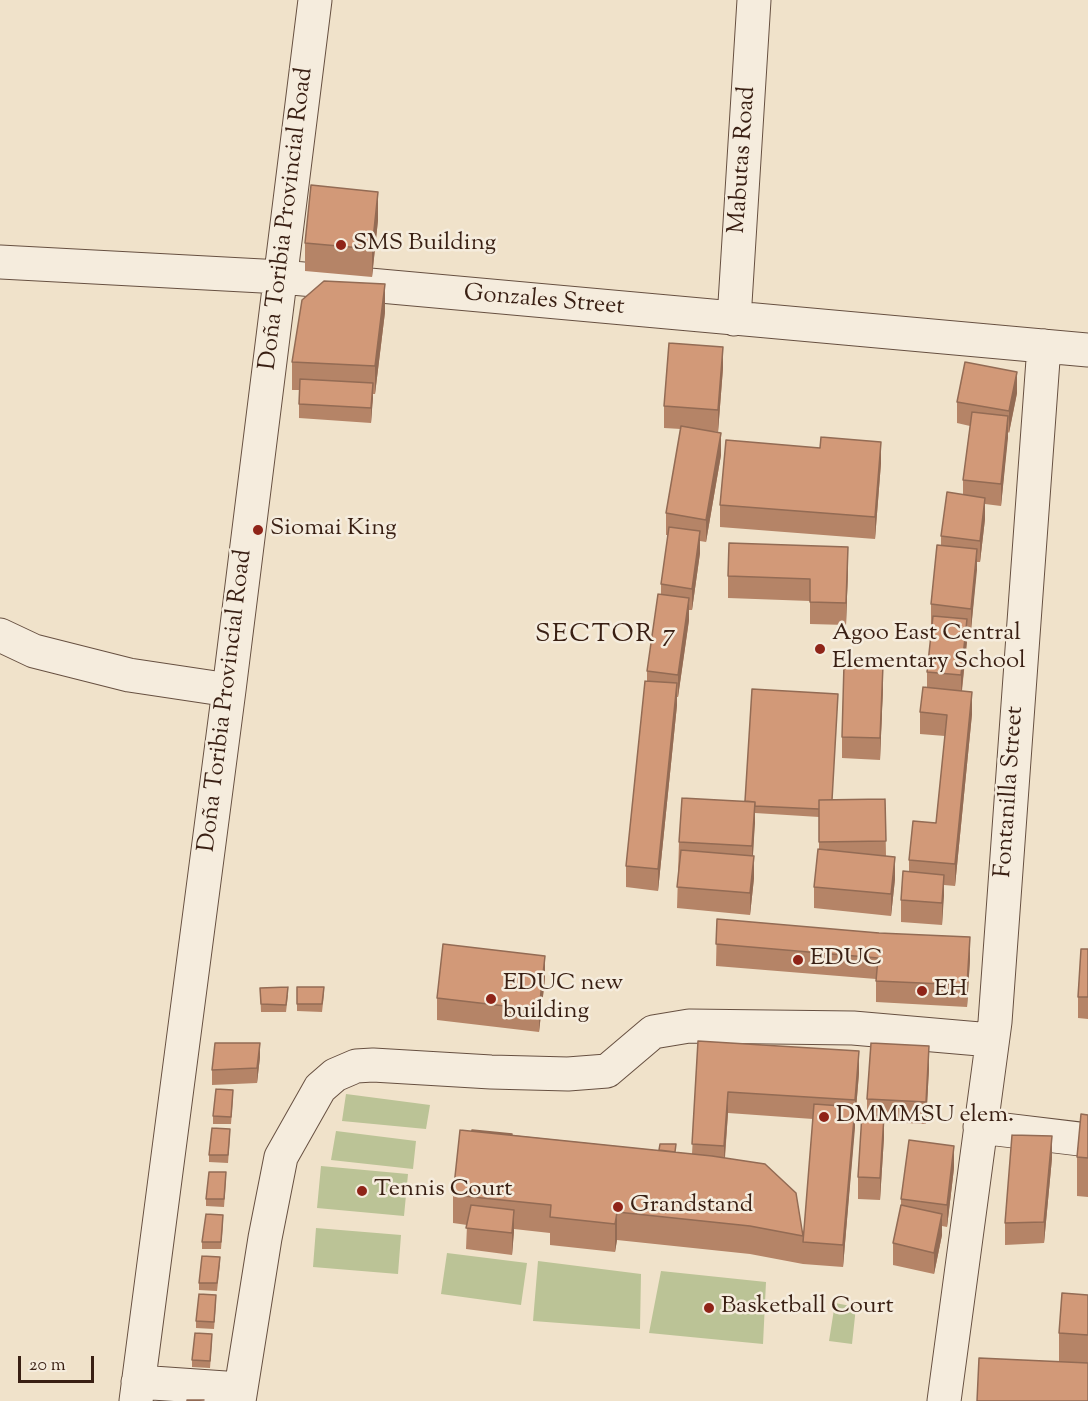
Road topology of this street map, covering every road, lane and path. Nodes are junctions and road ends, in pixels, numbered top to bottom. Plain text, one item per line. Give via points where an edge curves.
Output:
1 (315, 0) edge
2 (754, 0) edge
3 (0, 262) edge
4 (281, 278) junction
5 (734, 319) junction
6 (1044, 346) junction
7 (1088, 350) edge
8 (0, 634) edge
9 (229, 690) junction
10 (993, 1031) junction
11 (980, 1127) junction
12 (1088, 1140) edge
13 (137, 1392) edge
14 (239, 1395) edge
15 (944, 1401) edge

1 - 4 street, Doña Toribia Provincial Road
2 - 5 street, Mabutas Road
3 - 4 street, Gonzales Street
4 - 5 street, Gonzales Street
4 - 9 street, Doña Toribia Provincial Road
5 - 6 street, Gonzales Street
6 - 7 street, Gonzales Street
6 - 10 street, Fontanilla Street
8 - 9 street via 34,651 129,675
9 - 13 street, Doña Toribia Provincial Road
10 - 11 street, Fontanilla Street
10 - 14 street via 688,1026 653,1032 607,1071 568,1074 373,1065 356,1066 335,1075 320,1088 281,1157
11 - 12 street
11 - 15 street, Fontanilla Street
13 - 14 street

